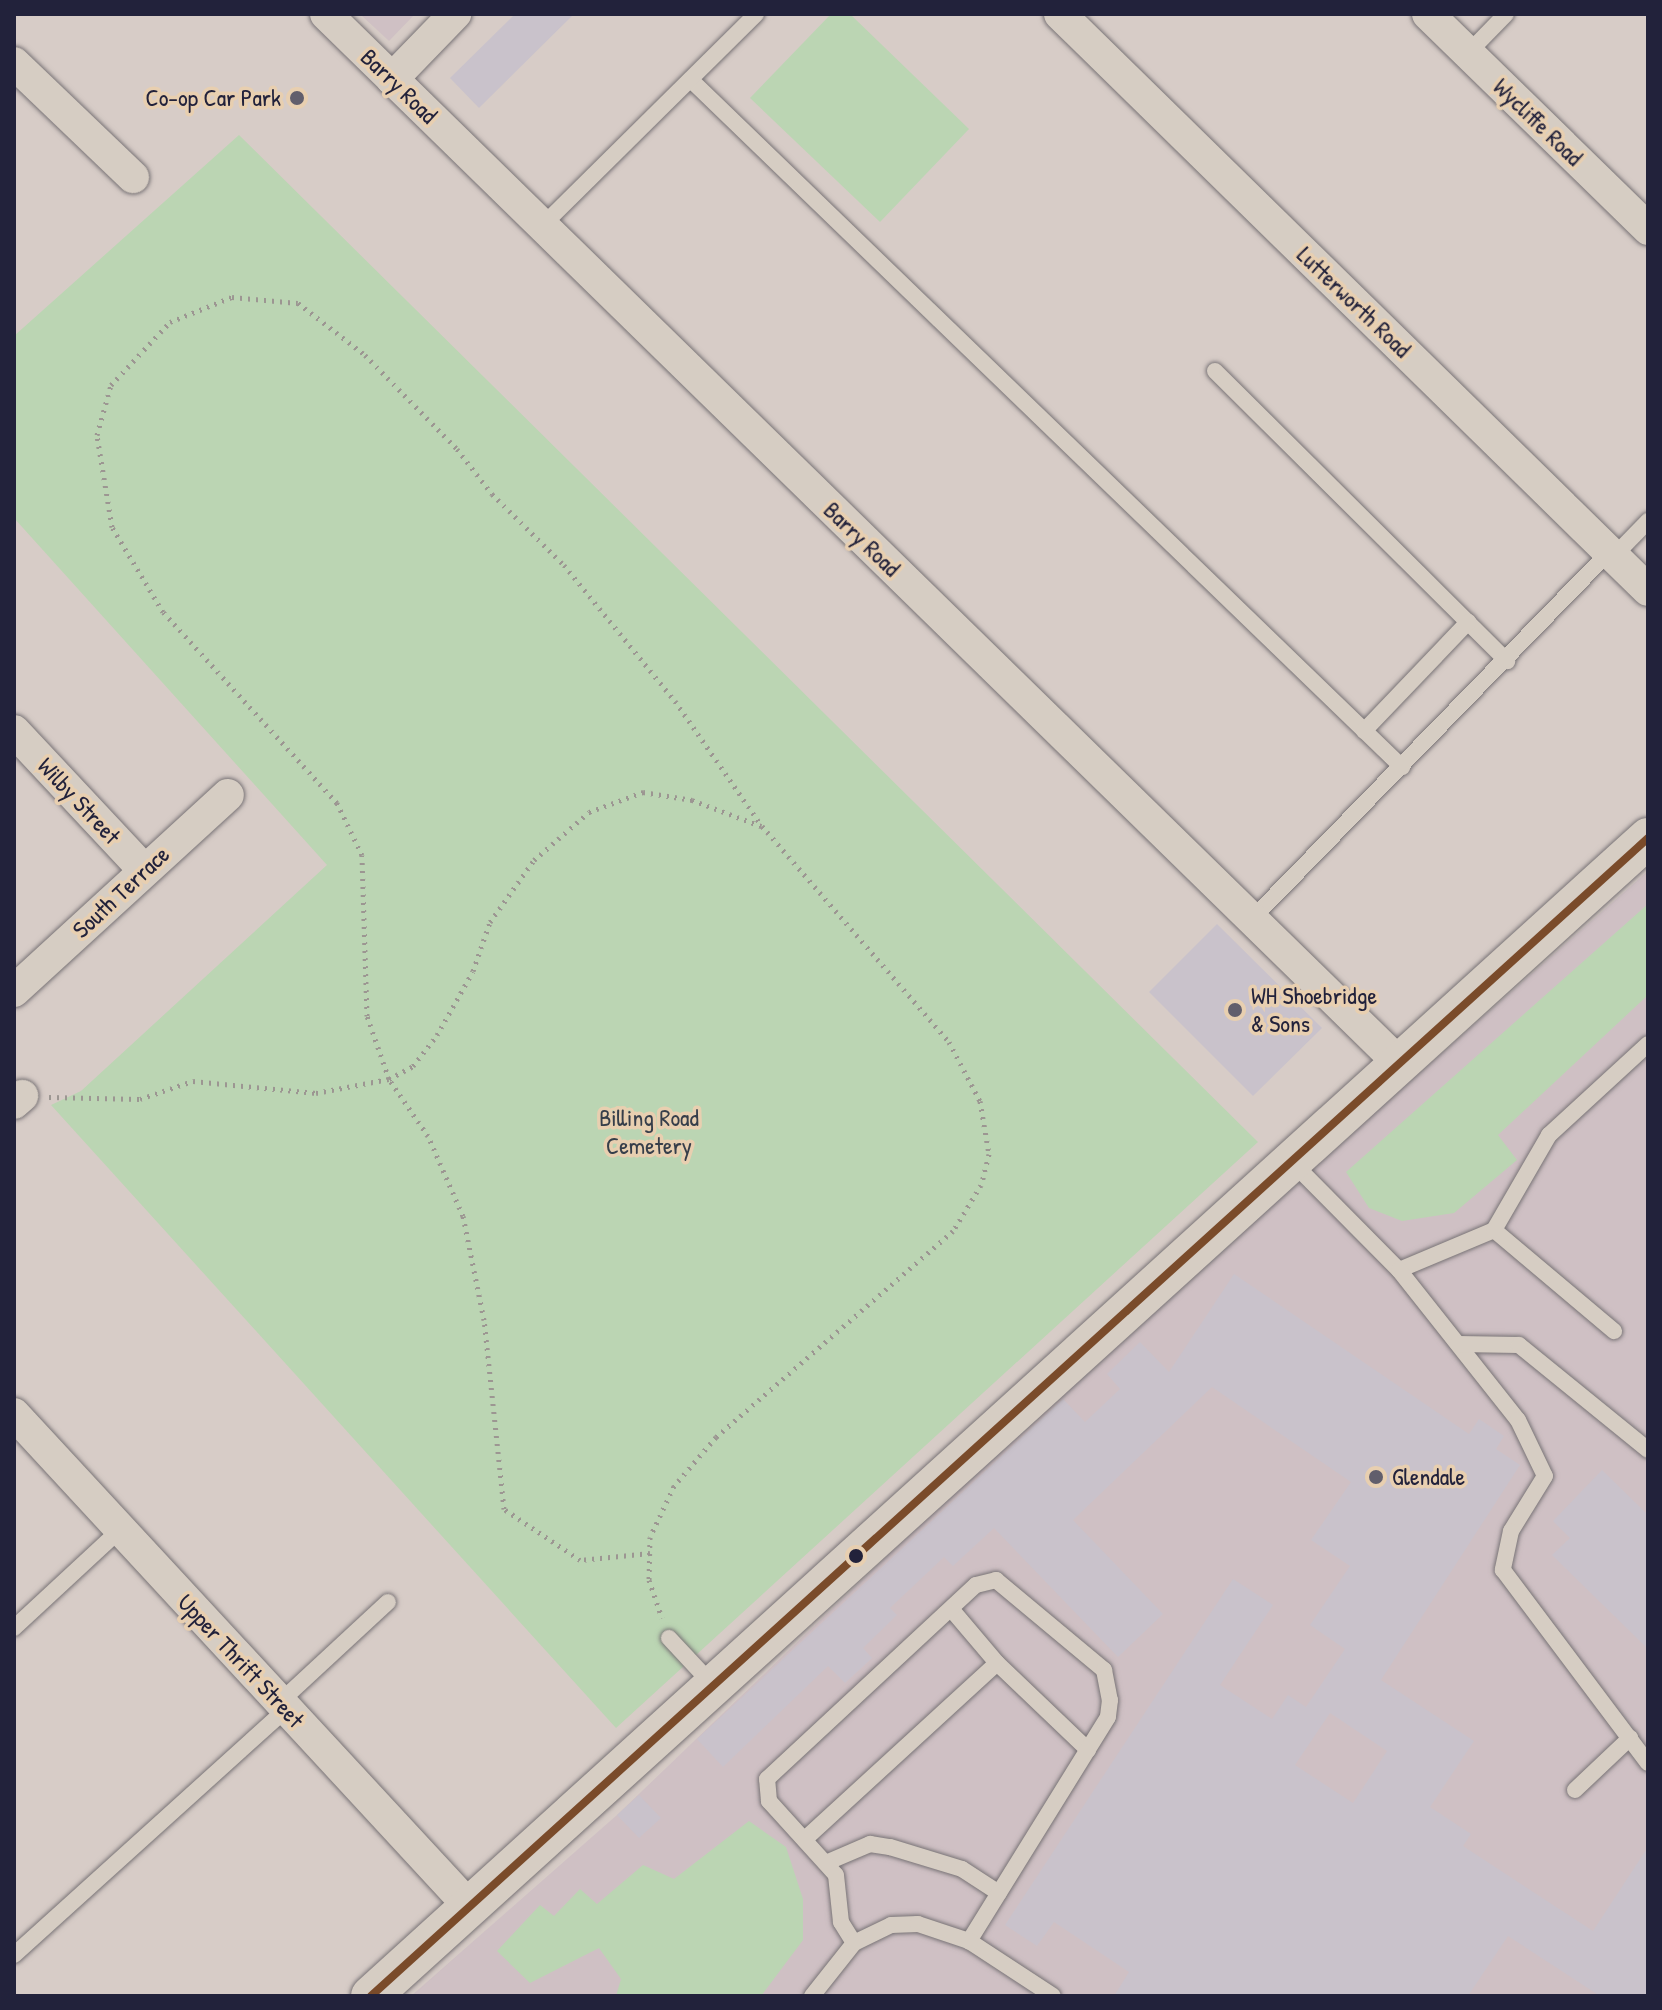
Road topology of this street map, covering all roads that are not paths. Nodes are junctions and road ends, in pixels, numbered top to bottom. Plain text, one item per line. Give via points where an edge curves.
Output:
1 (326, 14) edge
2 (455, 14) edge
3 (756, 14) edge
4 (1060, 14) edge
5 (1428, 14) edge
6 (1506, 14) edge
7 (1468, 53) junction
8 (14, 63) edge
9 (392, 79) junction
10 (691, 80) junction
11 (133, 177) dead end
12 (542, 226) junction
13 (1648, 229) edge
14 (1215, 371) dead end
15 (1648, 521) edge
16 (1611, 554) junction
17 (1648, 590) edge
18 (1468, 622) junction
19 (1507, 661) junction
20 (14, 731) edge
21 (1364, 731) junction
22 (1402, 767) junction
23 (228, 795) dead end
24 (1648, 838) edge
25 (144, 870) junction
26 (1252, 919) junction
27 (14, 991) edge
28 (1648, 1044) edge
29 (1399, 1063) junction
30 (1289, 1159) junction
31 (1494, 1230) junction
32 (1399, 1270) junction
33 (1614, 1331) dead end
34 (1458, 1344) junction
35 (14, 1414) edge
36 (1648, 1450) edge
37 (120, 1530) junction
38 (388, 1602) dead end
39 (952, 1610) junction
40 (14, 1628) edge
41 (669, 1638) road end
42 (997, 1663) junction
43 (710, 1682) junction
44 (283, 1705) junction
45 (1630, 1738) junction
46 (1088, 1750) junction
47 (1648, 1763) edge
48 (1575, 1790) dead end
49 (805, 1839) junction
50 (828, 1862) junction
51 (999, 1893) junction
52 (469, 1906) junction
53 (969, 1941) junction
54 (854, 1943) junction
55 (14, 1955) edge
56 (390, 1990) edge
57 (812, 1996) edge
58 (1053, 1996) edge

1 - 9 street, Barry Road
2 - 9 street
3 - 10 lane
4 - 16 street, Lutterworth Road
5 - 7 street, Wycliffe Road
6 - 7 lane
7 - 13 street, Wycliffe Road
8 - 11 street
9 - 12 street, Barry Road
10 - 12 lane
10 - 21 lane
12 - 26 street, Barry Road
14 - 18 lane
15 - 16 lane
16 - 17 street, Lutterworth Road
16 - 19 lane
18 - 19 lane
18 - 21 lane
19 - 22 lane
20 - 25 street, Wilby Street
21 - 22 lane
22 - 26 lane
23 - 25 street, South Terrace
24 - 29 street
25 - 27 street, South Terrace
26 - 29 street, Barry Road
28 - 31 lane via 1549,1135
29 - 30 street
30 - 32 lane
30 - 43 street
31 - 32 lane
31 - 33 lane
32 - 34 lane
34 - 36 lane via 1519,1345
34 - 45 lane via 1518,1420 1545,1476 1511,1531 1503,1570
35 - 37 street, Upper Thrift Street
37 - 40 lane
37 - 44 street, Upper Thrift Street
38 - 44 lane
39 - 42 lane
39 - 46 lane via 976,1585 996,1580 1104,1670 1108,1717
39 - 49 lane via 767,1779 769,1801
41 - 43 lane
42 - 46 lane
42 - 49 lane
43 - 52 street
44 - 52 street, Upper Thrift Street
44 - 55 lane
45 - 47 lane
45 - 48 lane
46 - 51 lane
49 - 50 lane
50 - 51 lane via 870,1844 890,1847 962,1869
50 - 54 lane via 840,1893 841,1922
51 - 53 lane
52 - 56 street
53 - 54 lane via 918,1924 891,1925
53 - 58 lane
54 - 57 lane

